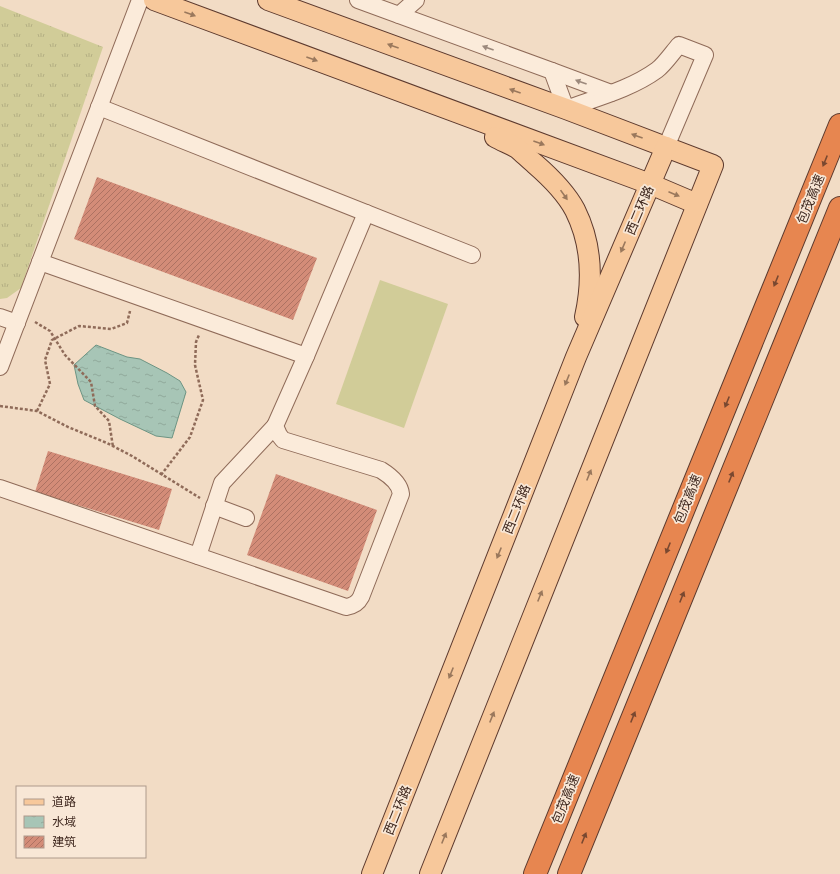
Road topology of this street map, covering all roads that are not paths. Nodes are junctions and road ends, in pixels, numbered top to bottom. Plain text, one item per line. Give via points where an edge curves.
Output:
1 (140, 0) edge
2 (154, 0) edge
3 (268, 0) edge
4 (358, 0) edge
5 (416, 0) edge
6 (399, 15) junction
7 (552, 71) junction
8 (611, 93) junction
9 (416, 97) junction
10 (99, 107) junction
11 (566, 109) junction
12 (840, 125) edge
13 (666, 147) junction
14 (650, 184) junction
15 (697, 204) junction
16 (840, 208) edge
17 (366, 213) junction
18 (472, 255) dead end
19 (40, 262) junction
20 (0, 317) edge
21 (19, 318) junction
22 (306, 356) junction
23 (576, 357) junction
24 (0, 367) edge
25 (275, 426) junction
26 (0, 488) edge
27 (214, 506) junction
28 (246, 518) dead end
29 (198, 556) junction
30 (372, 874) edge
31 (430, 874) edge
32 (535, 874) edge
33 (569, 874) edge

1 - 10 street
2 -> 9 main road
11 -> 3 main road
4 - 6 street
5 - 6 street
7 -> 6 street
8 -> 7 street
7 - 11 street
8 - 11 street
8 - 13 street via 658,70 679,45 705,55
9 -> 14 main road
9 -> 23 main road via 516,148 543,171 574,210 589,253 590,271 589,300
10 - 17 street
10 - 19 street
13 -> 11 main road
12 -> 32 highway, 包茂高速
13 - 14 main road, 西二环路
13 - 15 main road via 713,165
14 -> 15 main road
14 -> 23 main road, 西二环路
31 -> 15 main road
33 -> 16 highway
17 - 18 street
17 - 22 street
19 - 21 street
19 - 22 street
20 - 21 street
21 - 24 street
22 - 25 street
23 -> 30 main road, 西二环路
25 - 27 street via 222,484
25 - 29 street via 283,440 381,470 390,476 399,488 401,494 360,599 346,607
26 - 29 street
27 - 28 street
27 - 29 street

